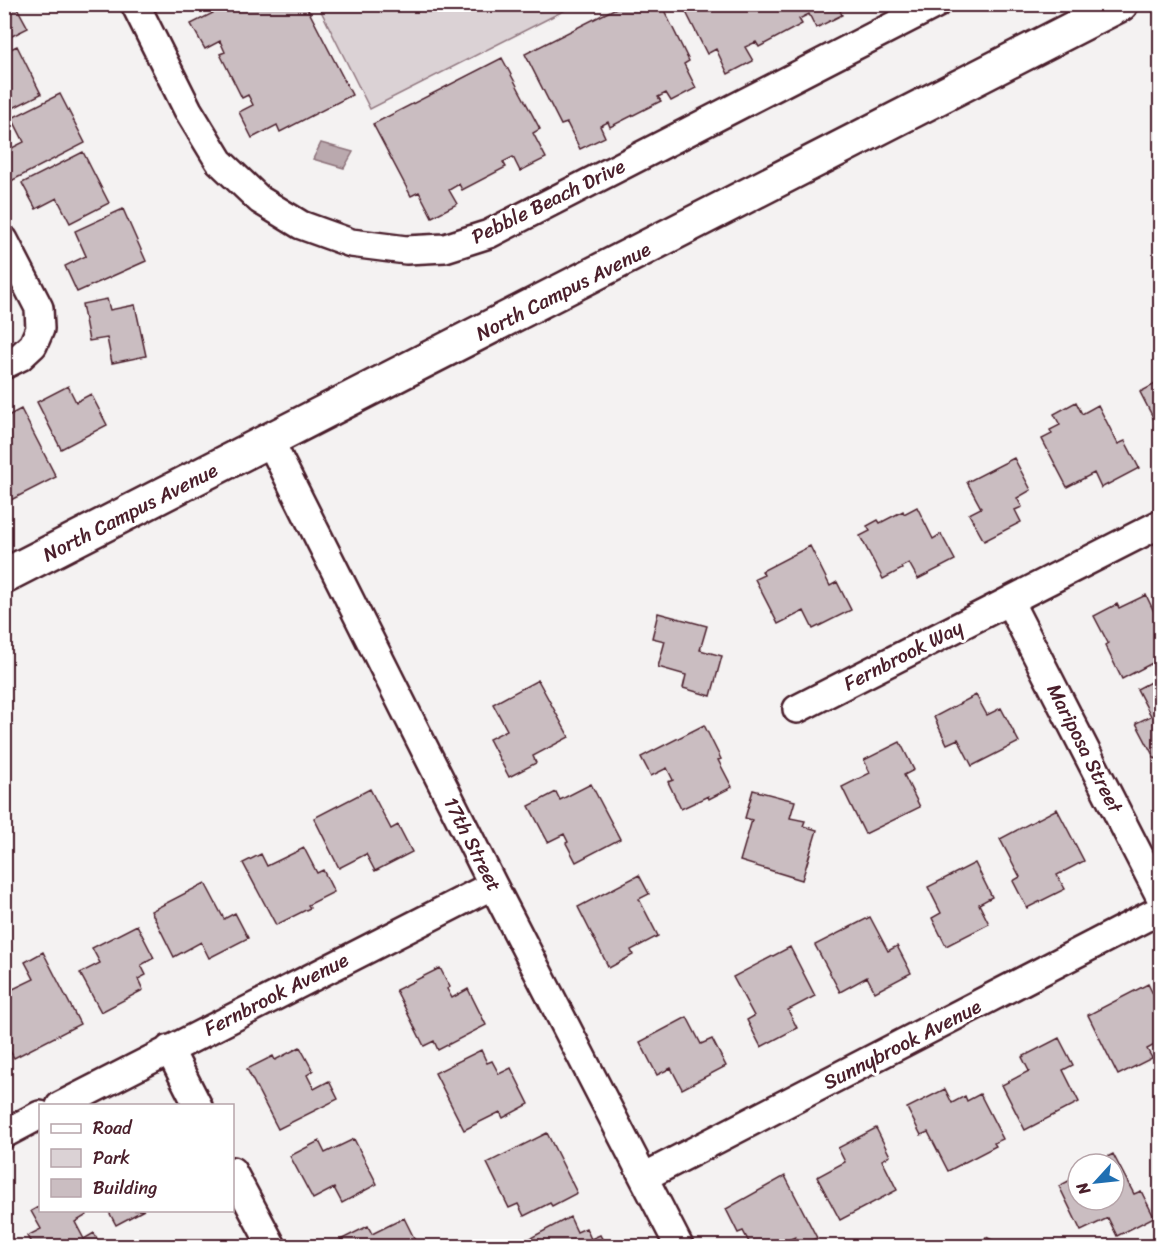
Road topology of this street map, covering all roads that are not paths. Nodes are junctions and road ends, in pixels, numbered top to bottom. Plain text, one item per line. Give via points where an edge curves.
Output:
1 (135, 4) edge
2 (936, 4) edge
3 (1121, 4) edge
4 (4, 240) edge
5 (4, 364) edge
6 (270, 441) junction
7 (1161, 524) edge
8 (4, 576) edge
9 (1009, 601) junction
10 (797, 709) dead end
11 (493, 885) junction
12 (1161, 896) edge
13 (1161, 910) edge
14 (169, 1049) junction
15 (64, 1104) edge
16 (197, 1104) edge
17 (39, 1116) edge
18 (4, 1134) edge
19 (234, 1176) edge
20 (644, 1177) junction
21 (272, 1246) edge
22 (679, 1246) edge

1 - 2 street, Pebble Beach Drive via 188,110 219,160 260,200 301,225 351,243 406,250 445,248 489,234
3 - 6 main road, North Campus Avenue
4 - 5 street via 39,308 40,329 33,345
6 - 8 main road, North Campus Avenue
6 - 11 street, 17th Street
7 - 9 street
9 - 10 street, Fernbrook Way
9 - 12 street, Mariposa Street
11 - 14 street, Fernbrook Avenue
11 - 20 street, 17th Street
13 - 20 street, Sunnybrook Avenue
14 - 15 street, Fernbrook Avenue
14 - 16 street
17 - 18 street
19 - 21 street
20 - 22 street, 17th Street

